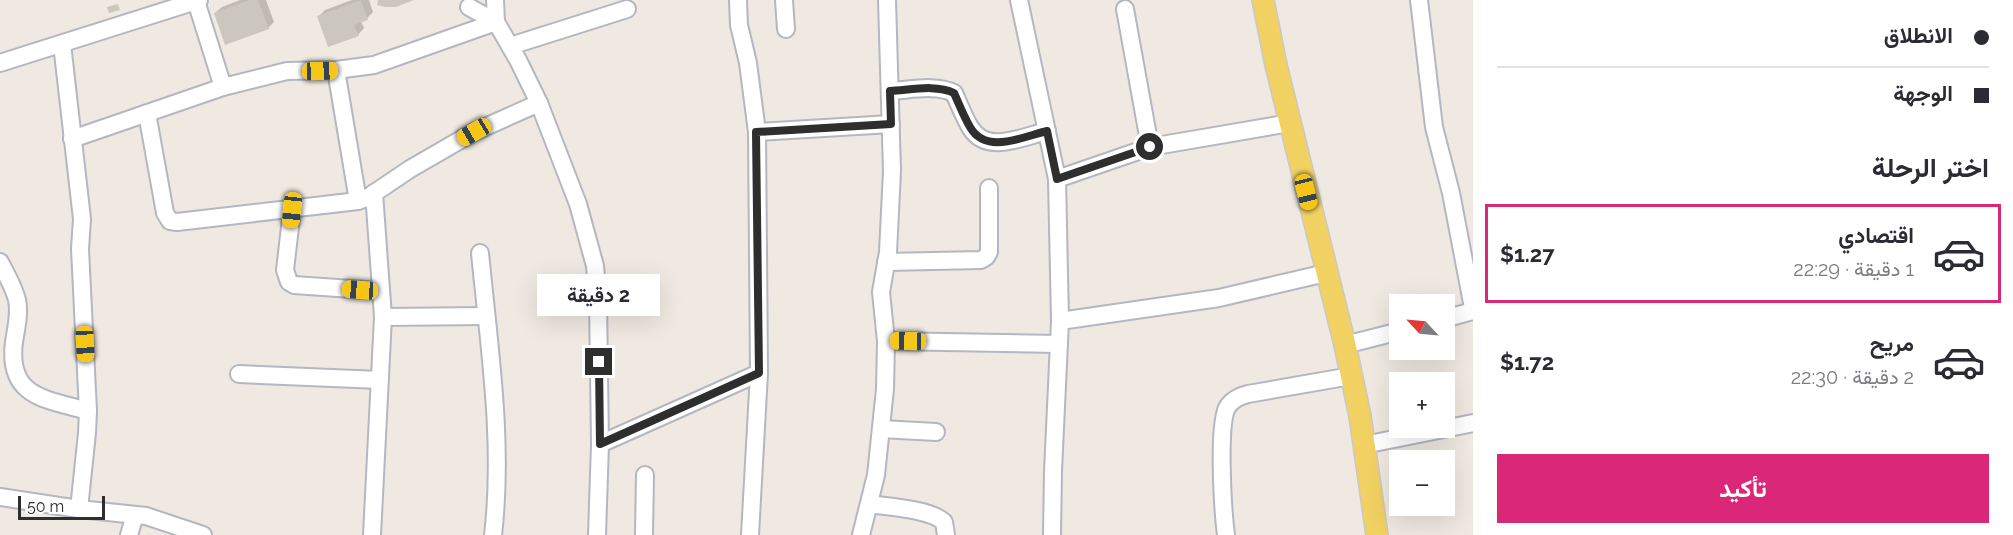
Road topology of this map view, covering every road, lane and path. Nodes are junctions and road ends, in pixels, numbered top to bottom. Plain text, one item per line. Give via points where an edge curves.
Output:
1 (493, 0) edge
2 (738, 0) edge
3 (784, 0) edge
4 (887, 0) edge
5 (1019, 0) edge
6 (1263, 0) edge
7 (1419, 0) edge
8 (197, 1) edge
9 (464, 3) edge
10 (627, 9) dead end
11 (1125, 9) dead end
12 (496, 22) junction
13 (786, 29) dead end
14 (63, 44) junction
15 (510, 46) junction
16 (0, 63) edge
17 (336, 70) junction
18 (223, 87) junction
19 (890, 91) junction
20 (539, 103) junction
21 (147, 113) junction
22 (1290, 123) junction
23 (891, 124) junction
24 (1047, 131) junction
25 (756, 132) junction
26 (72, 139) junction
27 (1150, 147) junction
28 (1057, 179) junction
29 (989, 188) dead end
30 (374, 193) junction
31 (358, 201) junction
32 (292, 210) junction
33 (480, 254) dead end
34 (0, 262) edge
35 (886, 262) junction
36 (1326, 273) junction
37 (381, 291) junction
38 (1473, 309) edge
39 (1455, 315) edge
40 (486, 316) junction
41 (383, 317) junction
42 (1060, 321) junction
43 (1389, 334) edge
44 (886, 341) junction
45 (1059, 344) junction
46 (1345, 345) junction
47 (759, 373) junction
48 (239, 374) dead end
49 (1351, 375) junction
50 (380, 380) junction
51 (88, 411) junction
52 (1473, 423) edge
53 (881, 429) junction
54 (936, 432) dead end
55 (600, 444) junction
56 (1364, 445) junction
57 (645, 475) dead end
58 (0, 497) edge
59 (869, 504) junction
60 (80, 509) junction
61 (135, 515) junction
62 (129, 535) edge
63 (203, 535) edge
64 (372, 535) edge
65 (493, 535) edge
66 (597, 535) edge
67 (644, 535) edge
68 (750, 535) edge
69 (861, 535) edge
70 (946, 535) edge
71 (1052, 535) edge
72 (1226, 535) edge
73 (1377, 535) edge

1 - 9 street via 481,7
1 - 12 street
2 - 25 street
3 - 13 street
4 - 19 street
5 - 24 street
6 - 22 main road
7 - 38 street via 1434,127
8 - 14 street
8 - 18 street
9 - 12 street
10 - 15 street
11 - 27 street
12 - 15 street
12 - 17 street via 374,64
14 - 16 street
14 - 26 street
15 - 20 street
17 - 18 street via 287,71
17 - 31 street
18 - 21 street
19 - 23 street
19 - 24 street via 934,89 954,93 970,127 990,143
20 - 30 street via 474,132
20 - 55 street via 578,204 595,266
21 - 26 street
21 - 32 street via 165,213 170,221
22 - 27 street
22 - 36 main road
23 - 25 street
23 - 35 street via 891,212
24 - 28 street
25 - 47 street
26 - 51 street via 82,219
27 - 28 street
28 - 42 street
29 - 35 street via 986,257
30 - 31 street
30 - 37 street
31 - 32 street
32 - 37 street via 285,270 289,282
33 - 40 street
34 - 51 street via 18,302 12,357 18,380 27,390 46,399
35 - 44 street via 881,292
36 - 42 street via 1219,298
36 - 46 main road
37 - 41 street
38 - 39 street
40 - 41 street
40 - 65 street via 496,452
41 - 50 street
42 - 45 street
43 - 46 street
44 - 45 street
44 - 53 street
45 - 71 street
46 - 49 main road
47 - 55 street
47 - 68 street
48 - 50 street
49 - 56 main road
49 - 72 street via 1248,394 1228,405 1223,424 1222,506
50 - 64 street
51 - 60 street
52 - 56 street
53 - 54 street
53 - 59 street
55 - 66 street
56 - 73 main road
57 - 67 street
58 - 60 street
59 - 69 street
59 - 70 street via 939,518 944,522
60 - 61 street
61 - 62 street
61 - 63 street

